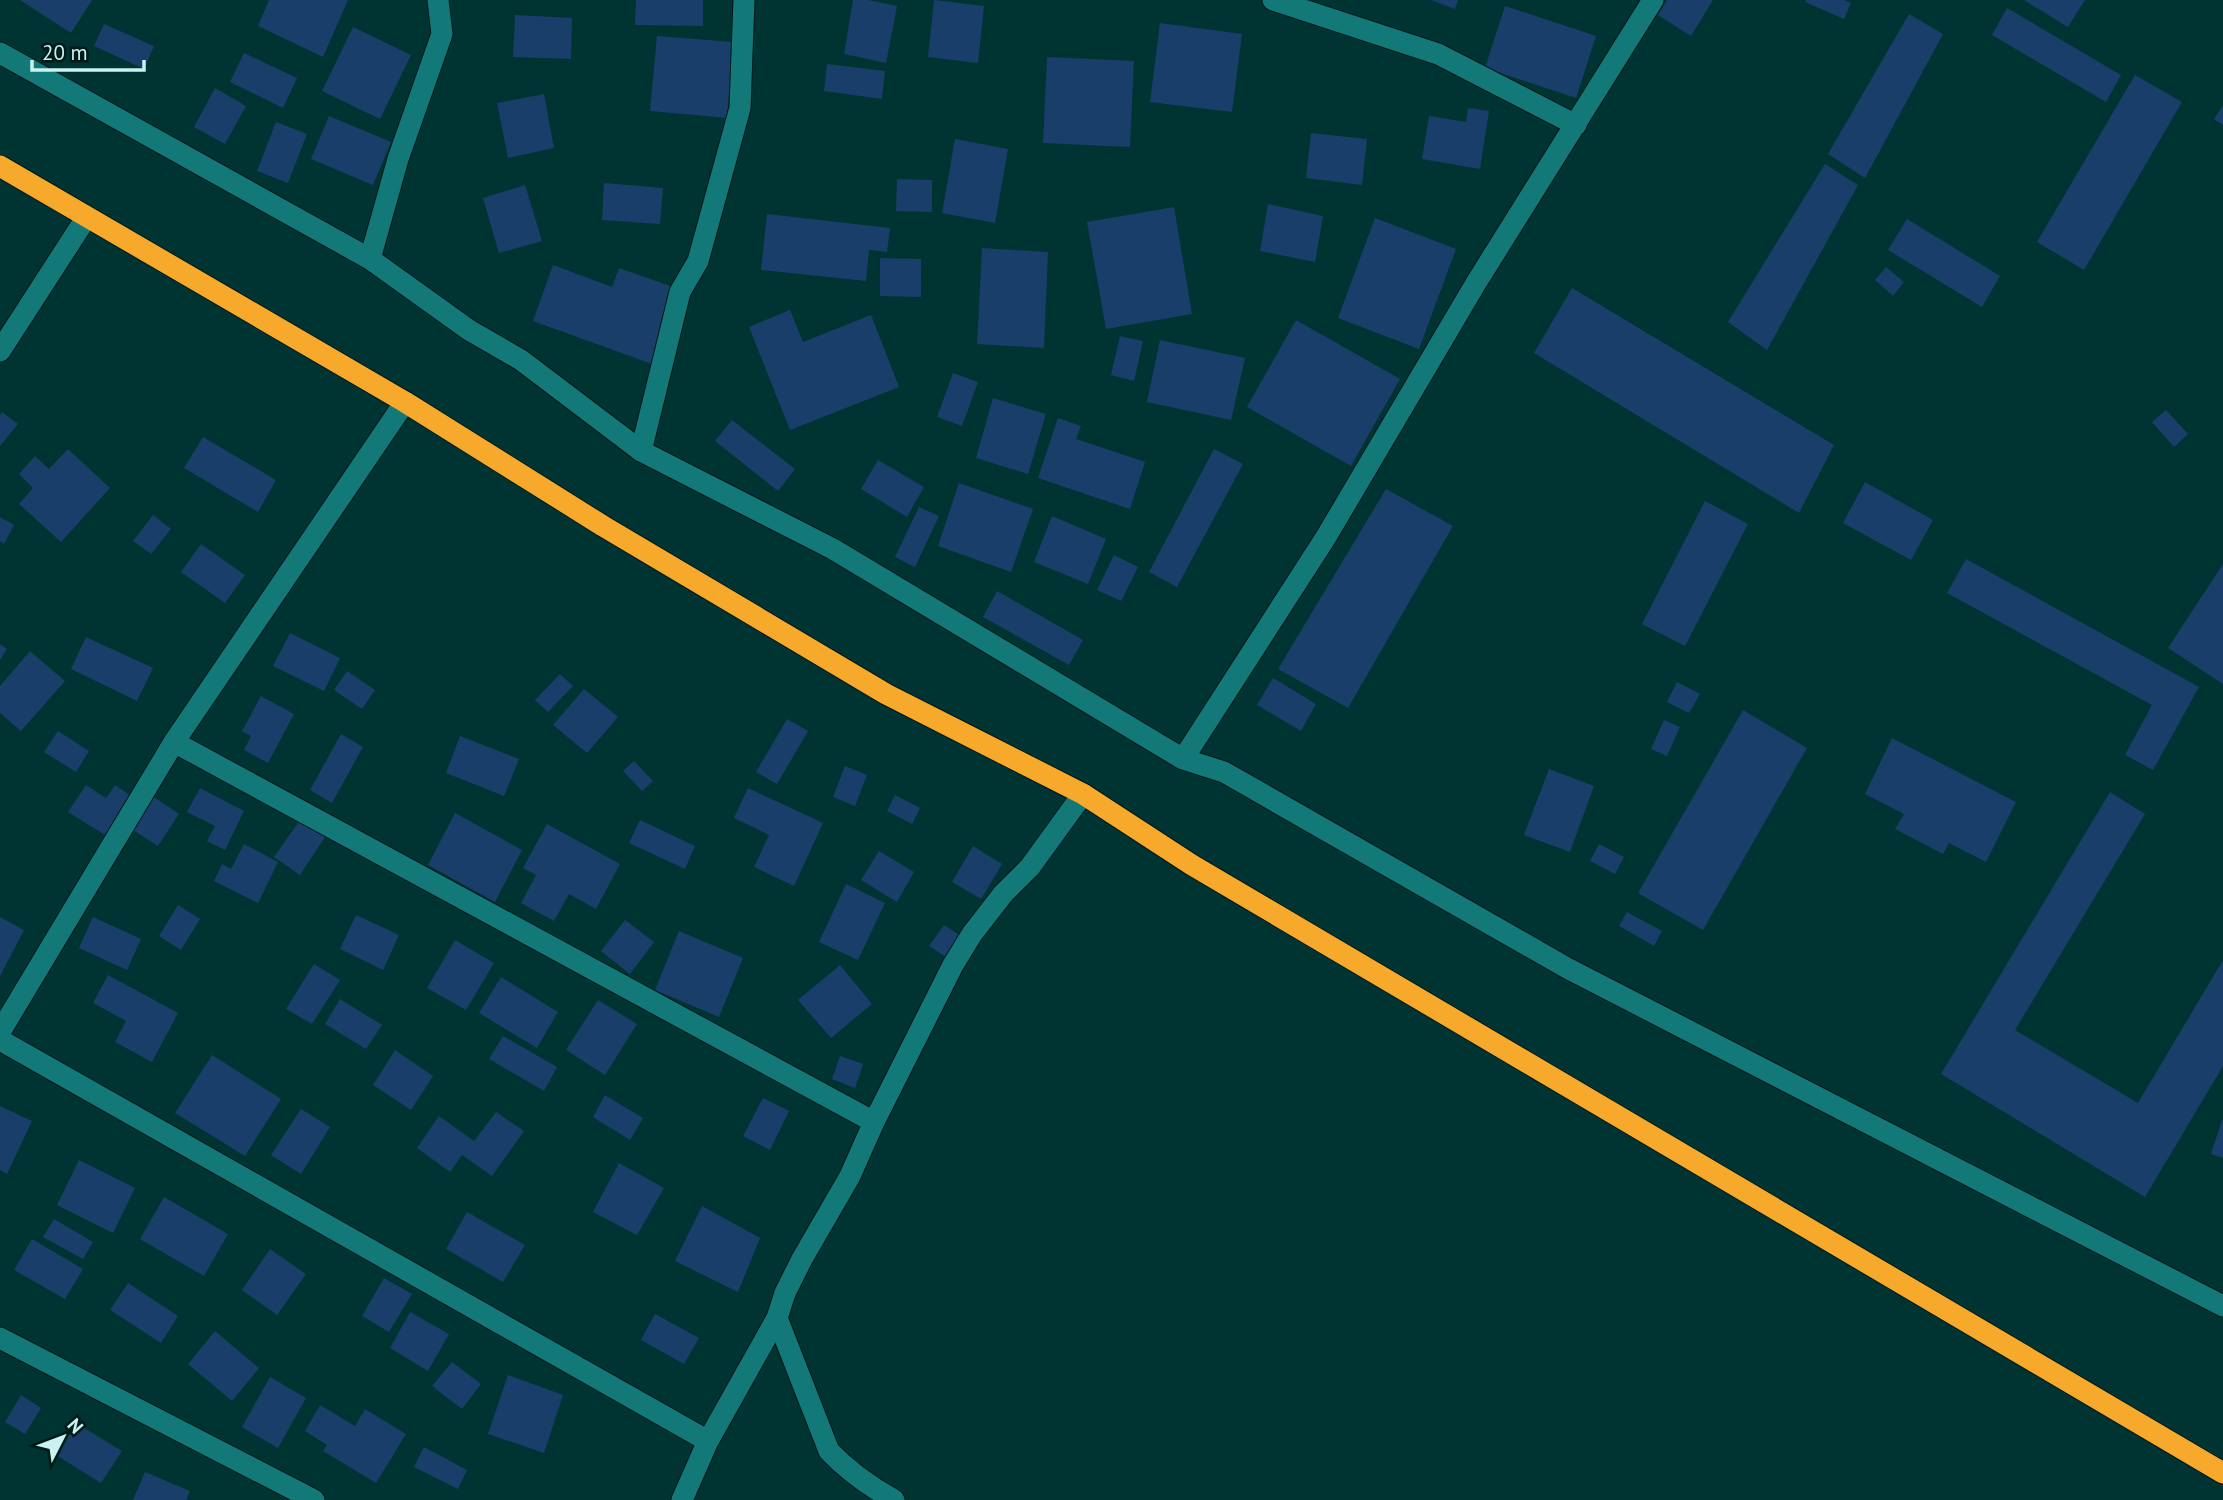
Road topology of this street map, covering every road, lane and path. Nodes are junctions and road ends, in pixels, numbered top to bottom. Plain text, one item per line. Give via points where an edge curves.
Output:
1 (438, 0) edge
2 (744, 0) edge
3 (1273, 0) edge
4 (1653, 0) edge
5 (0, 53) edge
6 (1576, 125) junction
7 (0, 166) edge
8 (86, 218) junction
9 (370, 259) junction
10 (0, 351) edge
11 (404, 402) junction
12 (641, 451) junction
13 (173, 742) junction
14 (1183, 759) junction
15 (1083, 794) junction
16 (0, 1032) edge
17 (0, 1040) edge
18 (874, 1122) junction
19 (2223, 1306) edge
20 (777, 1318) junction
21 (0, 1338) edge
22 (708, 1441) junction
23 (2223, 1473) edge
24 (314, 1500) edge
25 (682, 1500) edge
26 (894, 1500) edge

1 - 9 street via 442,34 398,159
2 - 12 street via 740,108 698,261 680,292
3 - 6 street via 1438,54
4 - 6 street
5 - 9 street
6 - 14 street via 1326,537
7 - 8 highway
8 - 10 street
8 - 11 highway
9 - 12 street via 469,330 521,360
11 - 13 street
11 - 15 highway via 874,687
12 - 14 street via 833,549
13 - 16 street
13 - 18 street
14 - 19 street via 1224,772 1567,968
15 - 18 street via 1030,867 972,934
15 - 23 highway via 1216,879
17 - 22 street
18 - 20 street via 850,1176 785,1293
20 - 22 street
20 - 26 street via 829,1451 845,1468
21 - 24 street
22 - 25 street

